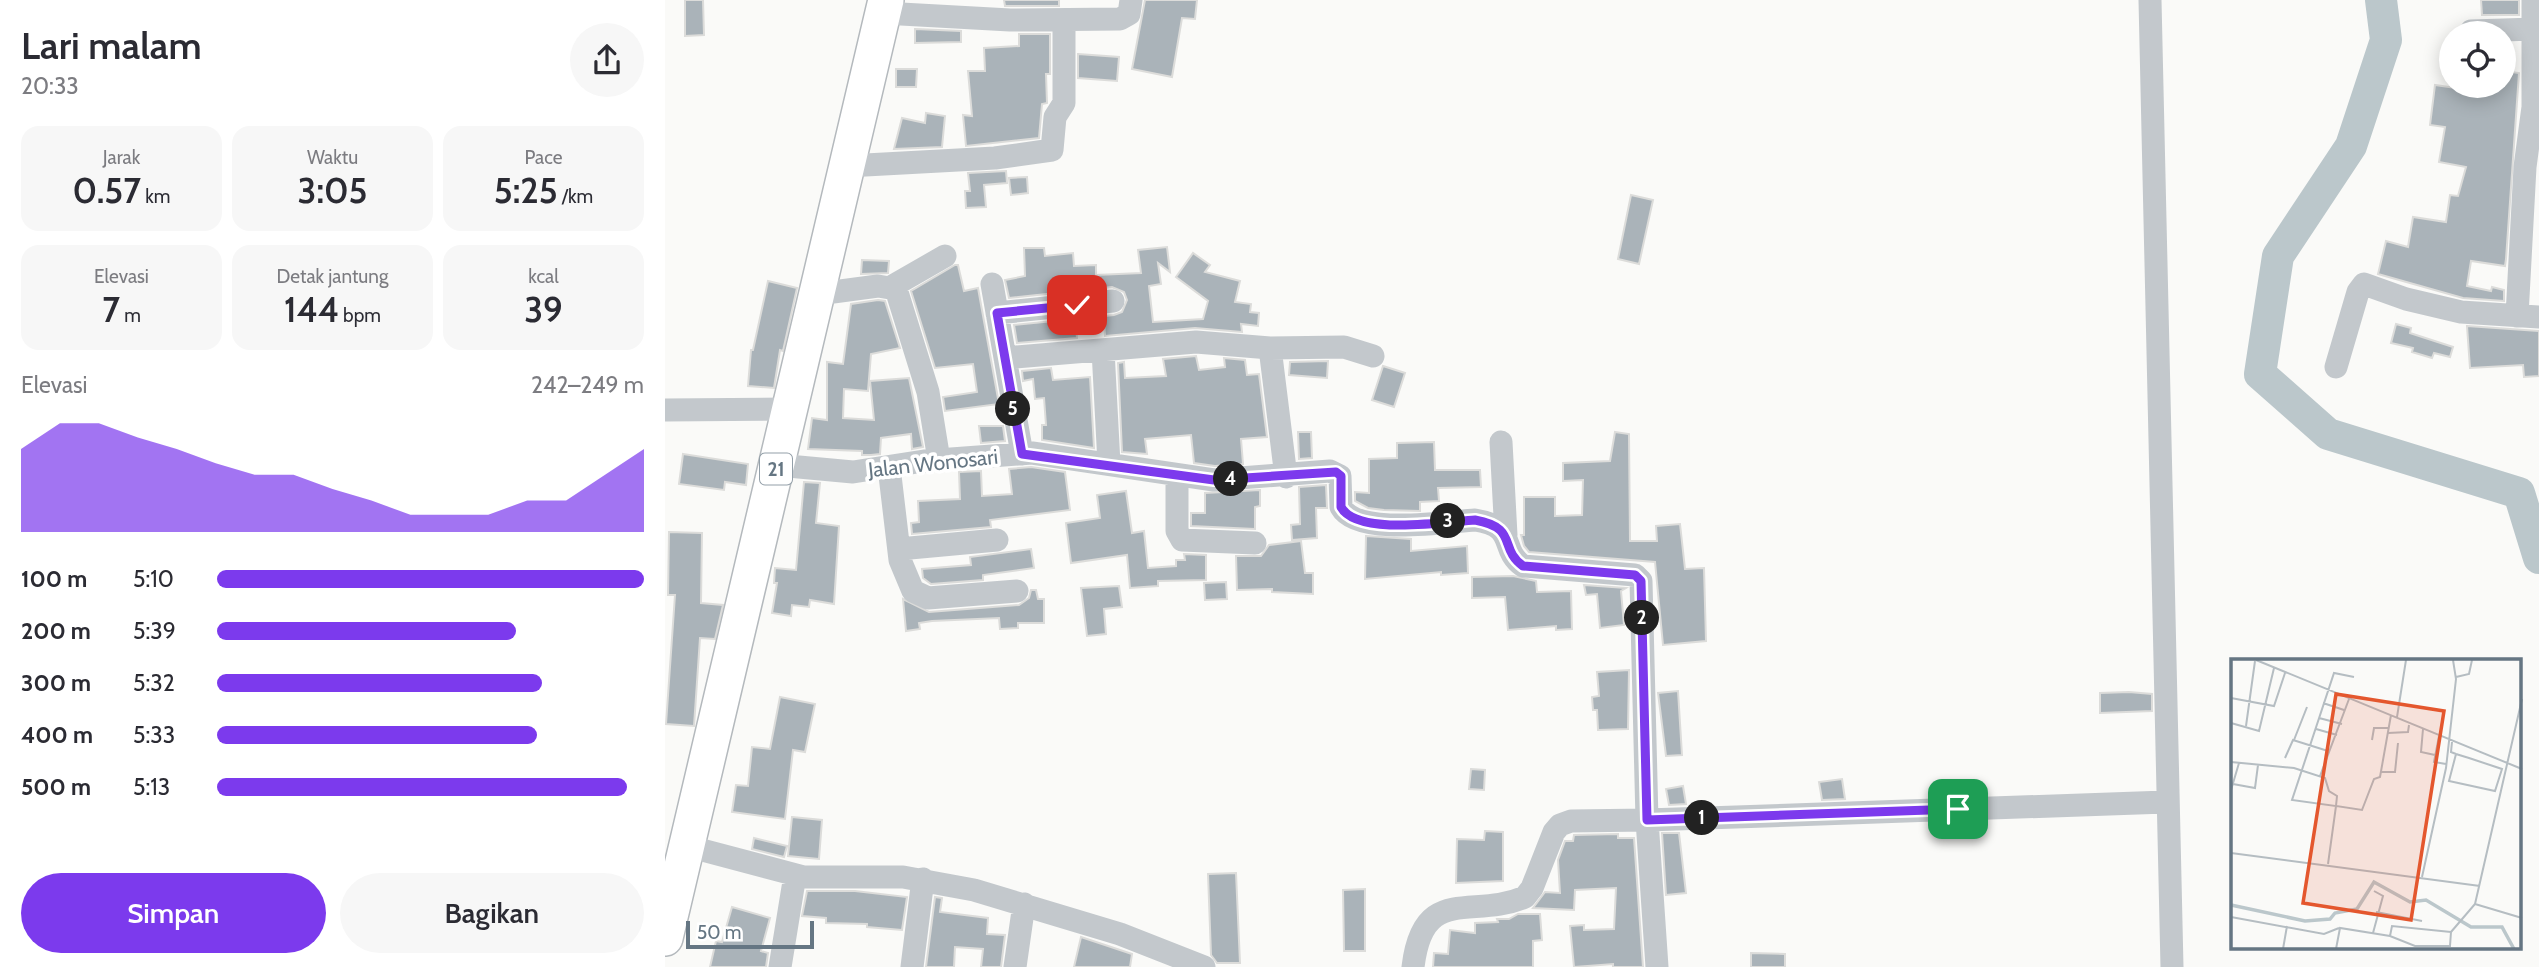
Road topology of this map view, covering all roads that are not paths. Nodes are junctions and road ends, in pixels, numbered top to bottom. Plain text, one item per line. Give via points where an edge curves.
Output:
1 (1131, 0) edge
2 (2150, 0) edge
3 (2533, 0) edge
4 (885, 6) edge
5 (1064, 20) junction
6 (2535, 29) junction
7 (2516, 30) edge
8 (847, 166) junction
9 (2532, 167) edge
10 (945, 256) dead end
11 (992, 284) dead end
12 (891, 287) junction
13 (818, 294) junction
14 (1113, 301) dead end
15 (997, 313) junction
16 (2528, 317) edge
17 (1270, 348) junction
18 (1103, 350) junction
19 (1373, 356) dead end
20 (1005, 358) junction
21 (2336, 367) dead end
22 (665, 410) edge
23 (790, 410) junction
24 (1501, 442) dead end
25 (1022, 454) junction
26 (939, 460) junction
27 (1109, 464) junction
28 (776, 465) junction
29 (889, 467) junction
30 (1177, 475) junction
31 (1286, 477) junction
32 (1506, 535) junction
33 (997, 540) dead end
34 (1255, 543) dead end
35 (899, 549) junction
36 (1017, 591) dead end
37 (2166, 802) junction
38 (1647, 820) junction
39 (687, 846) junction
40 (795, 875) junction
41 (923, 878) junction
42 (1024, 904) junction
43 (665, 938) edge
44 (1179, 963) edge
45 (780, 967) edge
46 (912, 967) edge
47 (1015, 967) edge
48 (1204, 967) edge
49 (1413, 967) edge
50 (1657, 967) edge
51 (2172, 967) edge

1 - 5 street via 1129,14 1120,19
2 - 37 street
3 - 6 street
4 - 5 street
4 - 8 highway, 21
5 - 8 street via 1065,103 1055,117 1052,150 995,158
6 - 7 street
6 - 9 street
8 - 13 highway, 21
9 - 16 street
10 - 12 street
11 - 15 street
12 - 13 street
12 - 26 street via 902,304 928,392
13 - 23 highway, 21
14 - 15 street
15 - 20 street
16 - 21 street via 2461,313 2364,284
17 - 18 street via 1196,342
17 - 19 street via 1344,347
17 - 31 street
18 - 20 street
18 - 27 street
20 - 25 street
22 - 23 street
23 - 28 highway, 21
24 - 32 street
25 - 26 street, Jalan Wonosari
25 - 27 street, Jalan Wonosari
26 - 29 street, Jalan Wonosari
27 - 30 street, Jalan Wonosari
28 - 29 street, Jalan Wonosari via 853,472
28 - 39 highway, 21
29 - 35 street
30 - 31 street, Jalan Wonosari via 1214,480
30 - 34 street via 1177,531 1182,540
31 - 32 street, Jalan Wonosari via 1330,471 1339,474 1341,507 1354,520 1374,525 1475,520 1491,523
32 - 38 street via 1514,557 1523,566 1625,572 1641,581
33 - 35 street
35 - 36 street via 913,591 928,598
37 - 38 street
37 - 51 street
38 - 49 street via 1560,825 1525,897 1437,913 1424,928
38 - 50 street
39 - 40 street
39 - 43 highway, 21
40 - 41 street
40 - 45 street
41 - 42 street
41 - 46 street
42 - 44 street via 1120,934
42 - 47 street
44 - 48 street

